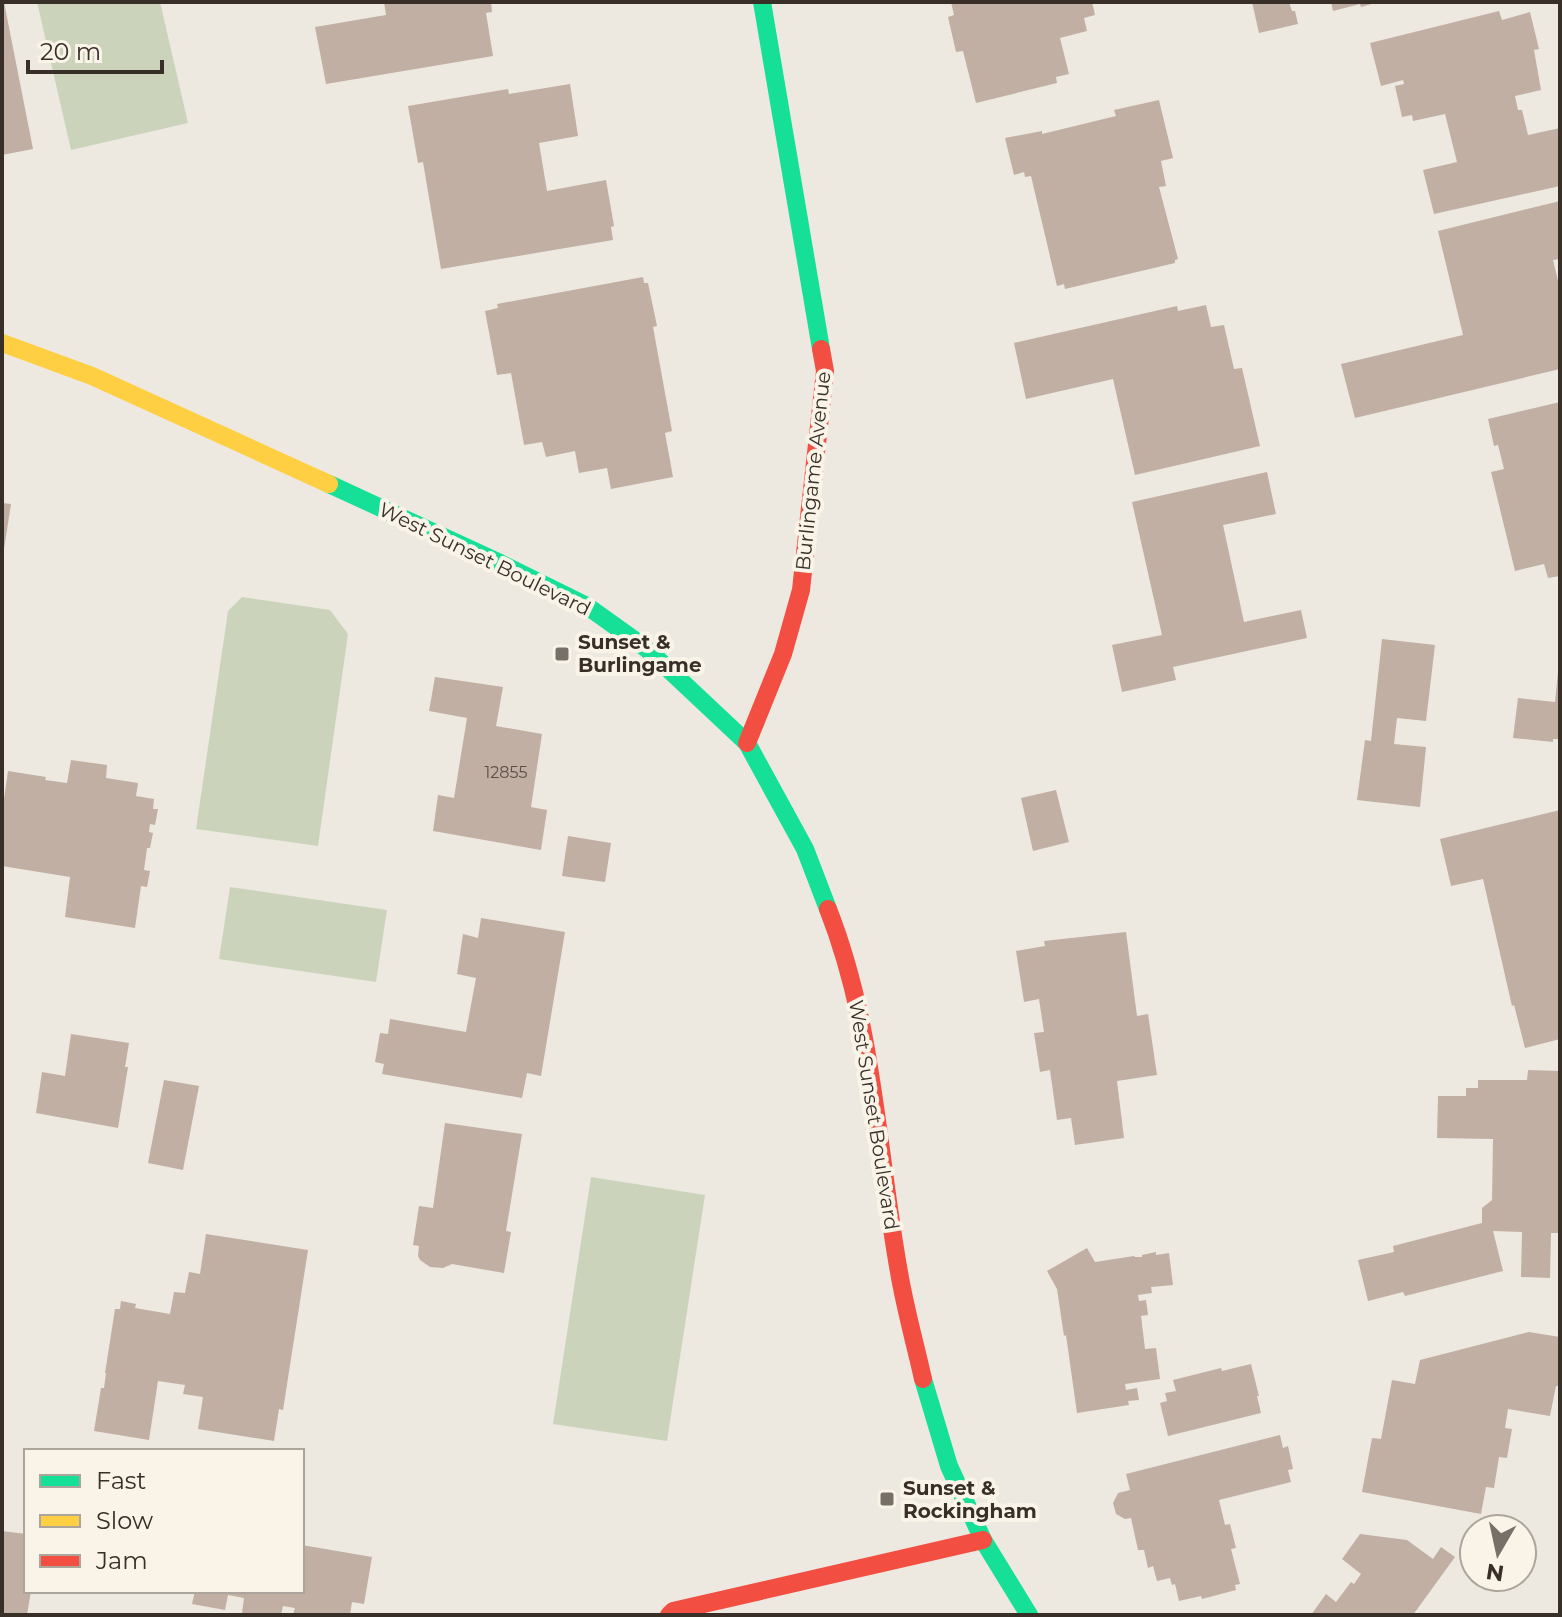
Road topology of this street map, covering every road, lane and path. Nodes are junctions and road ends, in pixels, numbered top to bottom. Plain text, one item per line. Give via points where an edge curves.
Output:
1 (762, 2) edge
2 (2, 343) edge
3 (747, 743) junction
4 (983, 1540) junction
5 (669, 1615) edge
6 (1029, 1615) edge

1 - 3 main road, Burlingame Avenue via 825,371 801,590 783,654
2 - 3 main road, West Sunset Boulevard via 206,427 587,606 647,649
3 - 4 main road, West Sunset Boulevard via 805,849 841,942 865,1037 899,1273 926,1390 949,1466
4 - 5 main road
4 - 6 main road, West Sunset Boulevard

